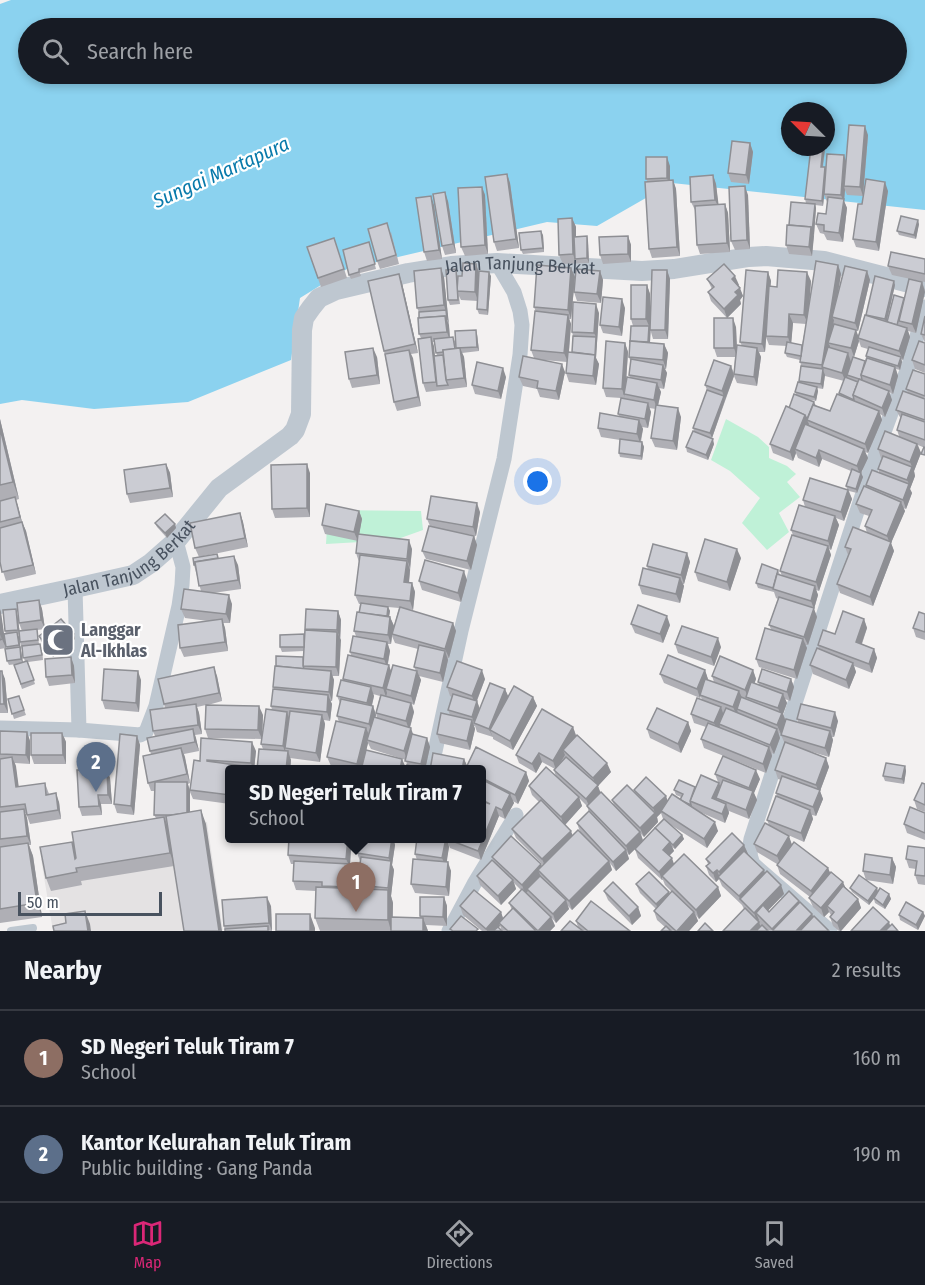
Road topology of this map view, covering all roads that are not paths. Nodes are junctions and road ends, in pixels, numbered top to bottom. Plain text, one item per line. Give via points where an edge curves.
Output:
1 (497, 263) junction
2 (925, 287) edge
3 (925, 307) edge
4 (176, 541) junction
5 (75, 588) junction
6 (0, 604) edge
7 (0, 728) edge
8 (79, 730) junction
9 (432, 765) edge
10 (516, 815) dead end
11 (33, 928) dead end
12 (11, 931) edge
13 (449, 931) edge
14 (830, 931) edge

1 - 2 street, Jalan Tanjung Berkat via 642,271 766,256 824,261
1 - 4 street, Jalan Tanjung Berkat via 408,273 336,290 319,298 304,318 301,414 295,430 219,488
1 - 9 street via 520,311 520,355 504,459
3 - 14 street via 749,848 753,864
4 - 5 street, Jalan Tanjung Berkat via 133,575
4 - 8 street via 183,567 181,596 156,706 146,732 140,735
5 - 6 street, Jalan Tanjung Berkat
5 - 8 street
7 - 8 street
10 - 13 street
11 - 12 lane

